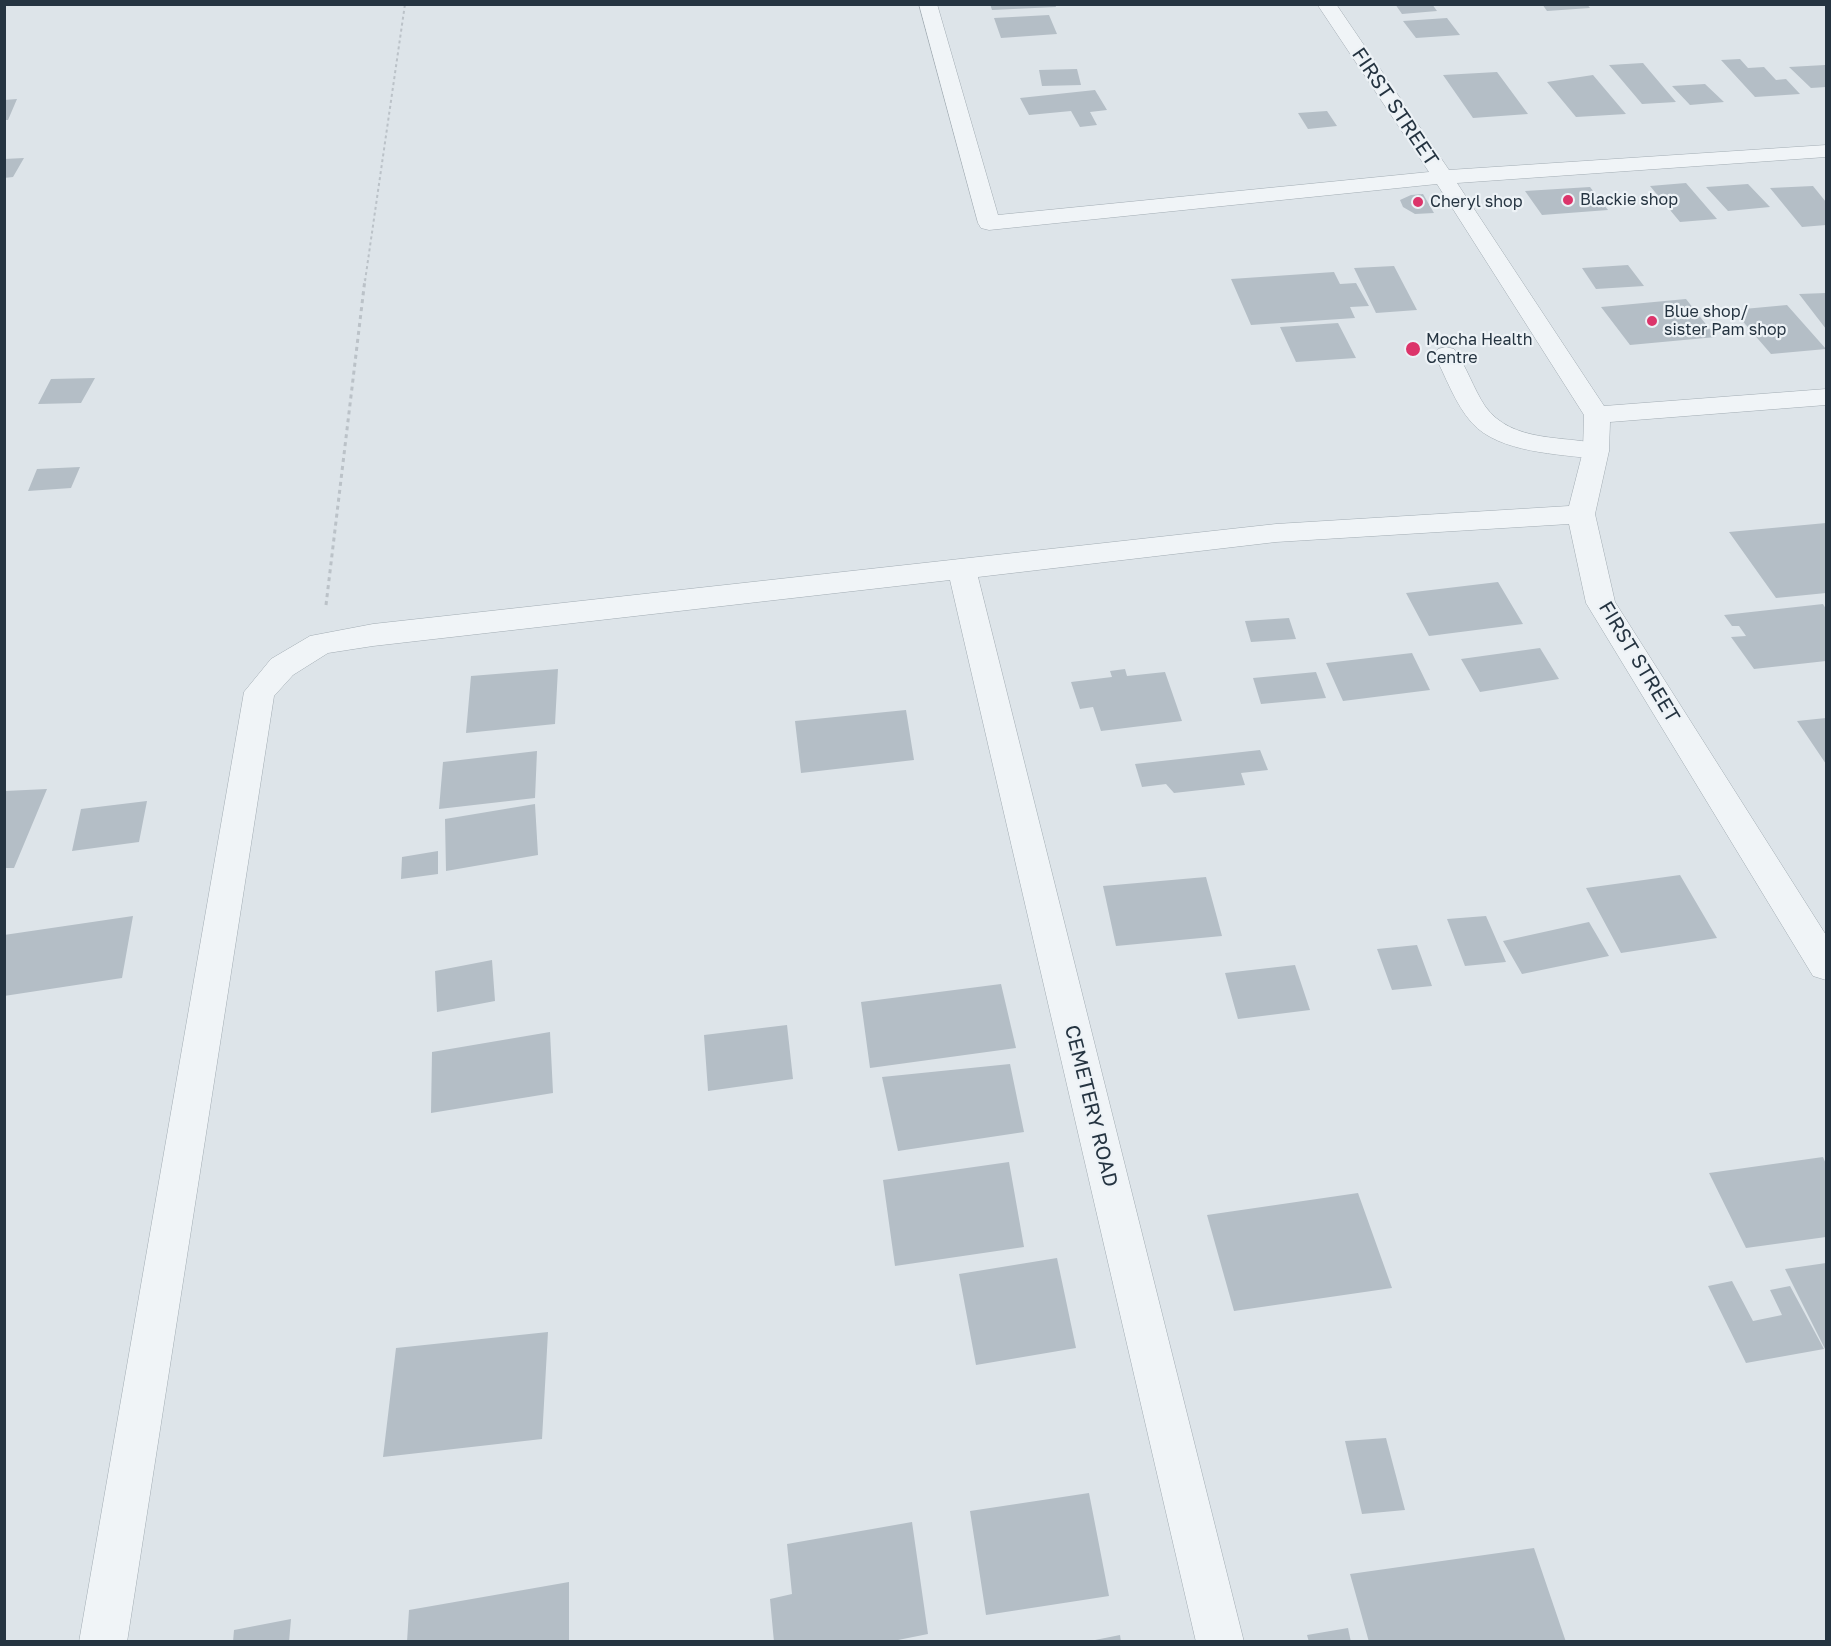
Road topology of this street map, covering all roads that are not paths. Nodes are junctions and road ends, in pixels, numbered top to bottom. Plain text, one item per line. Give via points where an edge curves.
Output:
1 (928, 4) edge
2 (1326, 4) edge
3 (1827, 151) edge
4 (1443, 177) junction
5 (1446, 354) dead end
6 (1827, 396) edge
7 (1596, 415) junction
8 (1596, 451) junction
9 (1581, 514) junction
10 (962, 570) junction
11 (1827, 965) edge
12 (103, 1641) edge
13 (1220, 1641) edge

1 - 4 street via 989,223
2 - 4 street, FIRST STREET
3 - 4 street
4 - 7 street, FIRST STREET
5 - 8 lane via 1484,421 1506,436
6 - 7 street
7 - 8 street, FIRST STREET
8 - 9 street, FIRST STREET
9 - 10 street via 1276,533
9 - 11 street, FIRST STREET via 1601,603
10 - 12 street via 321,644 282,667 259,692
10 - 13 street, CEMETERY ROAD

